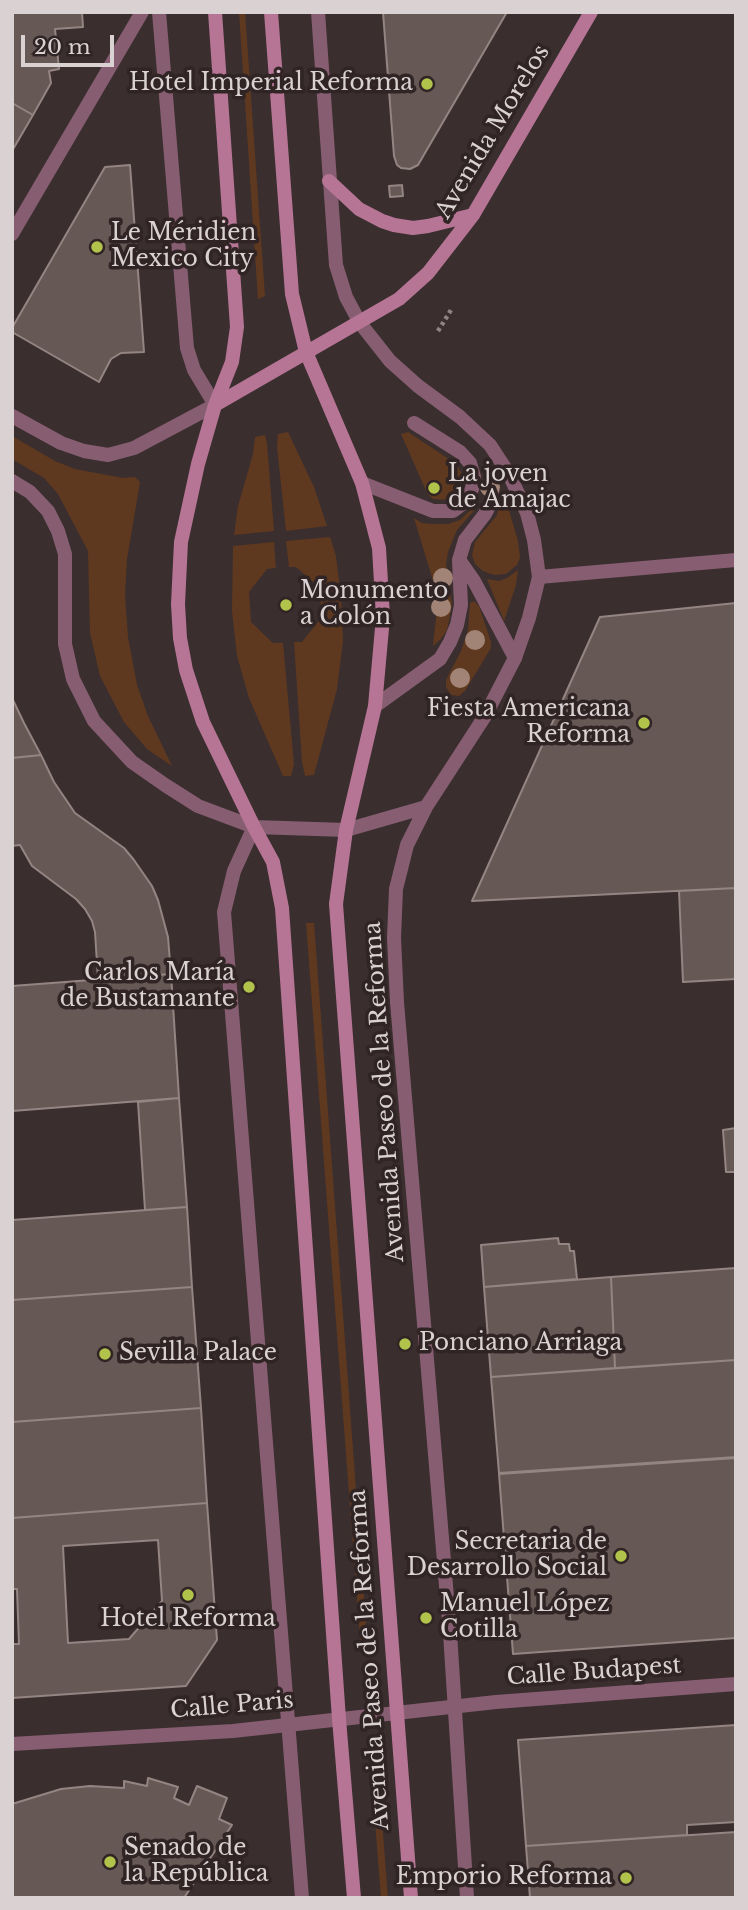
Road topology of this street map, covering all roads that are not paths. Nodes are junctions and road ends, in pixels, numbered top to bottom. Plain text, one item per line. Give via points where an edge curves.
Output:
1 (142, 12) edge
2 (159, 12) edge
3 (215, 12) edge
4 (271, 12) edge
5 (318, 12) edge
6 (591, 12) edge
7 (329, 181) junction
8 (473, 215) junction
9 (12, 234) edge
10 (360, 323) junction
11 (306, 352) junction
12 (215, 405) junction
13 (12, 416) edge
14 (414, 423) dead end
15 (12, 481) edge
16 (362, 483) junction
17 (494, 497) dead end
18 (459, 560) junction
19 (736, 560) edge
20 (539, 577) junction
21 (515, 658) junction
22 (375, 706) junction
23 (426, 807) junction
24 (254, 827) junction
25 (346, 830) junction
26 (736, 1684) edge
27 (455, 1707) junction
28 (397, 1713) junction
29 (338, 1719) junction
30 (288, 1725) junction
31 (12, 1744) edge
32 (302, 1898) edge
33 (354, 1898) edge
34 (411, 1898) edge
35 (467, 1898) edge

1 - 9 street
2 - 12 street via 187,348
3 - 12 main road, Avenida Paseo de la Reforma via 237,327 232,362
4 - 11 main road, Avenida Paseo de la Reforma via 292,295
5 - 7 street, Avenida Paseo de la Reforma
6 - 8 main road, Avenida Morelos
7 - 8 main road via 359,209 394,225 429,226
7 - 10 street, Avenida Paseo de la Reforma via 336,265
8 - 10 main road, Avenida Morelos via 428,273 399,299
10 - 11 main road, Avenida Morelos
10 - 20 street, Avenida Paseo de la Reforma via 402,373 490,445 527,513
11 - 12 main road, Avenida Morelos
11 - 16 main road, Avenida Paseo de la Reforma
12 - 13 street via 134,448 108,455 61,443
12 - 24 main road, Avenida Paseo de la Reforma via 181,542 180,638 204,722
14 - 16 street via 470,463 474,477 465,502 453,511 433,511
15 - 24 street via 48,511 58,531 65,554 65,644 73,679 94,721 132,762 164,785 198,806
16 - 22 main road, Avenida Paseo de la Reforma via 379,548 383,617
17 - 18 street via 465,540
18 - 21 street
18 - 22 street via 461,605 450,642 440,659
19 - 20 street
20 - 21 street, Avenida Paseo de la Reforma
21 - 23 street, Avenida Paseo de la Reforma via 485,716
22 - 25 main road, Avenida Paseo de la Reforma
23 - 25 street
23 - 27 street, Avenida Paseo de la Reforma via 407,845 397,890 394,938
24 - 25 street
24 - 29 main road, Avenida Paseo de la Reforma via 273,862 282,908
24 - 30 street via 234,871 224,912
25 - 28 main road, Avenida Paseo de la Reforma via 336,912
26 - 27 street, Calle Budapest
27 - 28 street, Calle Paris
27 - 35 street, Avenida Paseo de la Reforma
28 - 29 street, Calle Paris
28 - 34 main road, Avenida Paseo de la Reforma
29 - 30 street, Calle Paris
29 - 33 main road, Avenida Paseo de la Reforma
30 - 31 street, Calle Paris
30 - 32 street

